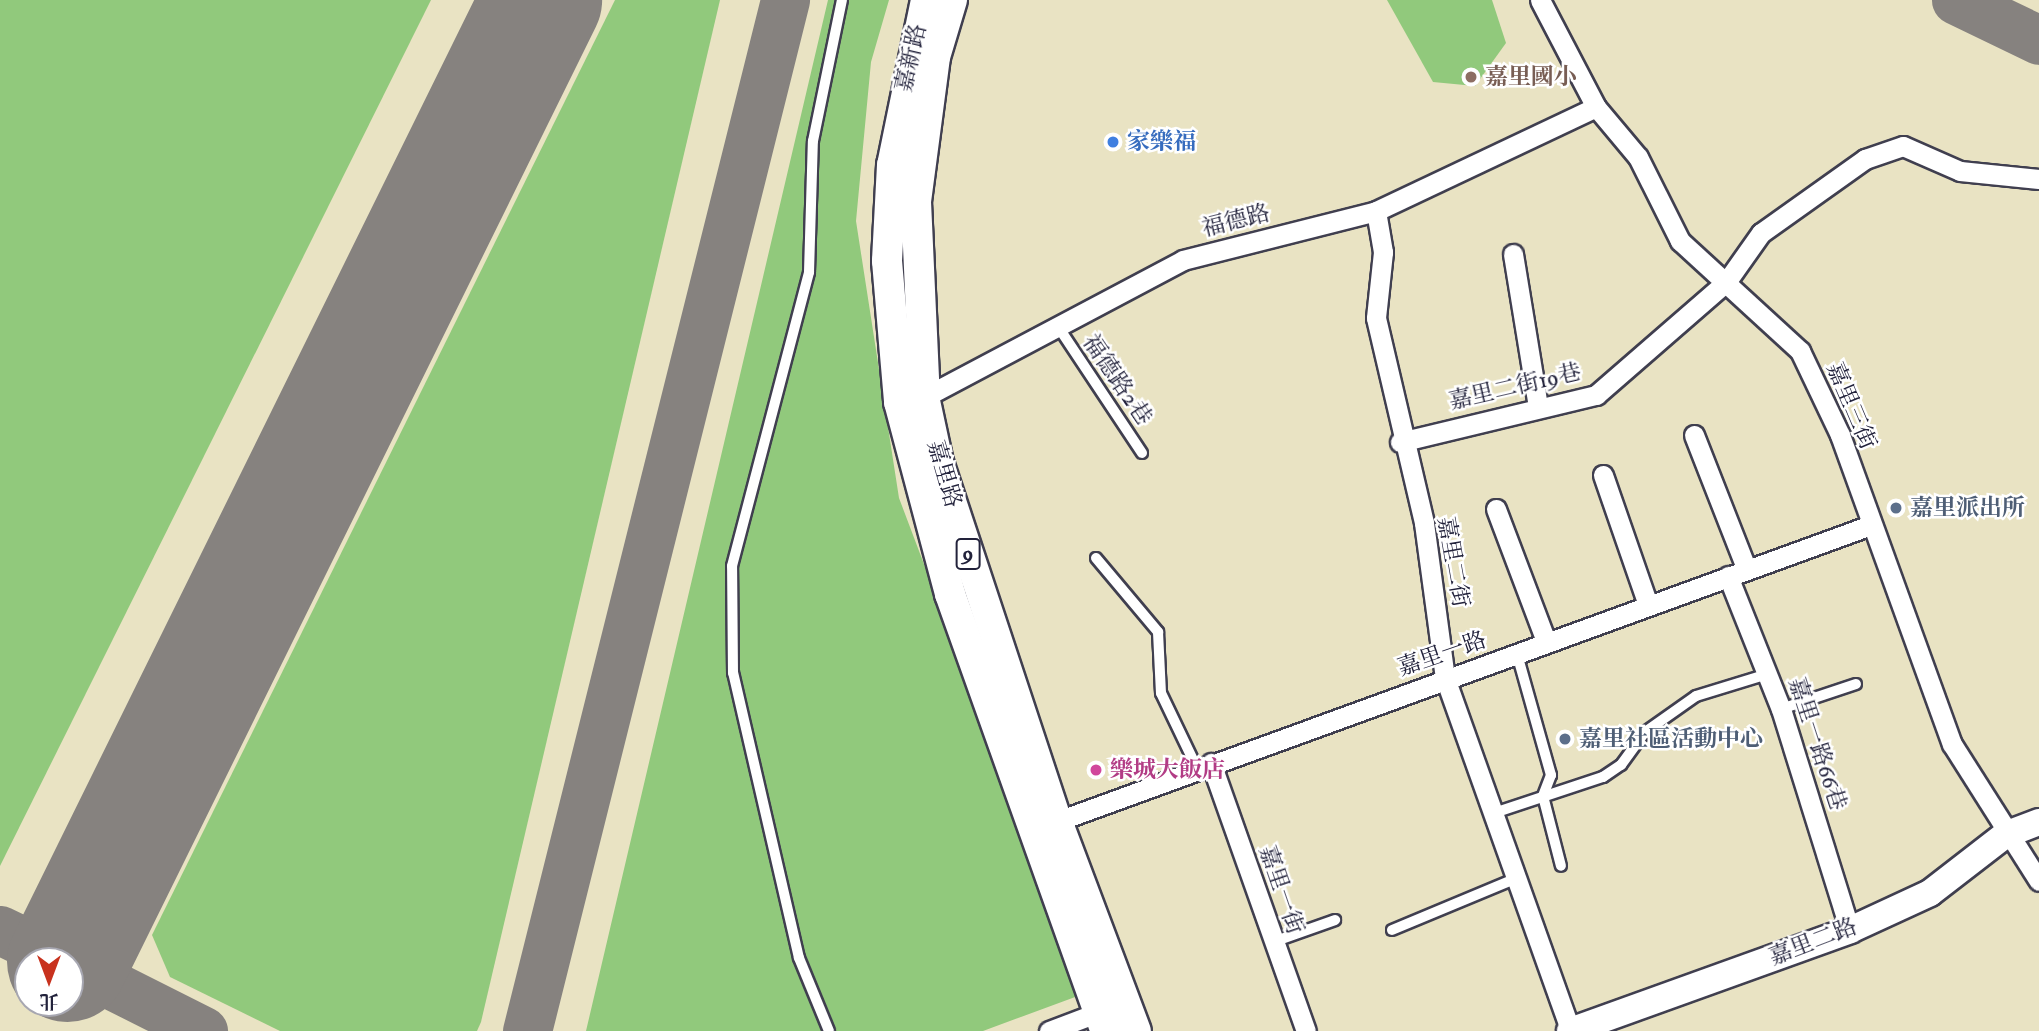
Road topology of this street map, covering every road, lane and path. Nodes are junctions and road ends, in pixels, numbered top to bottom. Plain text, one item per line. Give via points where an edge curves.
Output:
1 (842, 0) edge
2 (926, 0) edge
3 (952, 0) edge
4 (1540, 0) edge
5 (936, 57) joint
6 (1596, 107) junction
7 (898, 117) joint
8 (2039, 179) edge
9 (1376, 211) junction
10 (1513, 254) dead end
11 (1727, 281) junction
12 (1059, 328) junction
13 (912, 402) junction
14 (1538, 406) junction
15 (1693, 435) dead end
16 (1400, 442) junction
17 (1142, 453) dead end
18 (1603, 475) dead end
19 (1496, 509) dead end
20 (1868, 526) junction
21 (1096, 558) dead end
22 (1738, 573) junction
23 (1648, 605) junction
24 (1546, 641) junction
25 (1517, 654) junction
26 (1769, 673) junction
27 (1445, 678) junction
28 (1856, 684) dead end
29 (1781, 709) junction
30 (1204, 766) junction
31 (1543, 796) junction
32 (1497, 812) junction
33 (2039, 822) edge
34 (1044, 826) junction
35 (2005, 835) junction
36 (1561, 866) dead end
37 (1518, 877) junction
38 (2039, 881) edge
39 (1335, 920) dead end
40 (1392, 930) dead end
41 (1850, 930) junction
42 (1273, 942) junction
43 (1103, 1021) edge
44 (829, 1031) edge
45 (1049, 1031) edge
46 (1136, 1031) edge
47 (1306, 1031) edge
48 (1570, 1031) edge

1 - 44 lane via 813,141 808,272 732,566 733,673 799,958
2 - 7 main road, 嘉新路 / 9
3 - 5 main road, 嘉新路 / 9
4 - 6 street, 嘉里三街
5 - 13 main road, 嘉里路 / 9 via 916,202
6 - 9 street, 福德路
6 - 11 street, 嘉里三街 via 1637,157 1680,241
7 - 13 main road, 嘉里路 / 9 via 887,261
8 - 11 street, 嘉里二街19巷 via 1960,171 1903,146 1865,159 1761,233
9 - 12 street, 福德路 via 1182,260
9 - 16 street, 嘉里二街 via 1383,252 1376,318
10 - 14 street
11 - 14 street, 嘉里二街19巷 via 1595,395
11 - 20 street, 嘉里三街 via 1800,351 1840,435
12 - 13 street, 福德路
12 - 17 lane, 福德路2巷
13 - 34 main road, 嘉里路 / 9 via 938,462
14 - 16 street, 嘉里二街19巷
15 - 22 street, 嘉里一路66巷
16 - 27 street, 嘉里二街 via 1424,523
18 - 23 street
19 - 24 street
20 - 22 street, 嘉里一路
20 - 35 street, 嘉里三街 via 1952,744
21 - 30 lane via 1158,632 1161,693
22 - 23 street, 嘉里一路
22 - 26 street, 嘉里一路66巷
23 - 24 street, 嘉里一路
24 - 25 street, 嘉里一路
25 - 27 street, 嘉里一路
25 - 31 lane via 1551,775
26 - 29 street, 嘉里一路66巷
26 - 31 lane via 1696,696 1645,732 1621,765
27 - 30 street, 嘉里一路
27 - 32 street, 嘉里二街
28 - 29 lane
29 - 41 street, 嘉里一路66巷
30 - 34 street, 嘉里一路
30 - 42 street, 嘉里一街
31 - 32 lane
31 - 36 lane
32 - 37 street, 嘉里二街
33 - 35 street, 嘉里二路
34 - 43 main road, 嘉里路 / 9
34 - 46 main road, 嘉里路 / 9
35 - 38 street, 嘉里三街
35 - 41 street, 嘉里二路 via 1930,893
37 - 40 lane
37 - 48 street, 嘉里二街
39 - 42 lane
41 - 48 street, 嘉里二路
42 - 47 street, 嘉里一街
43 - 45 street

